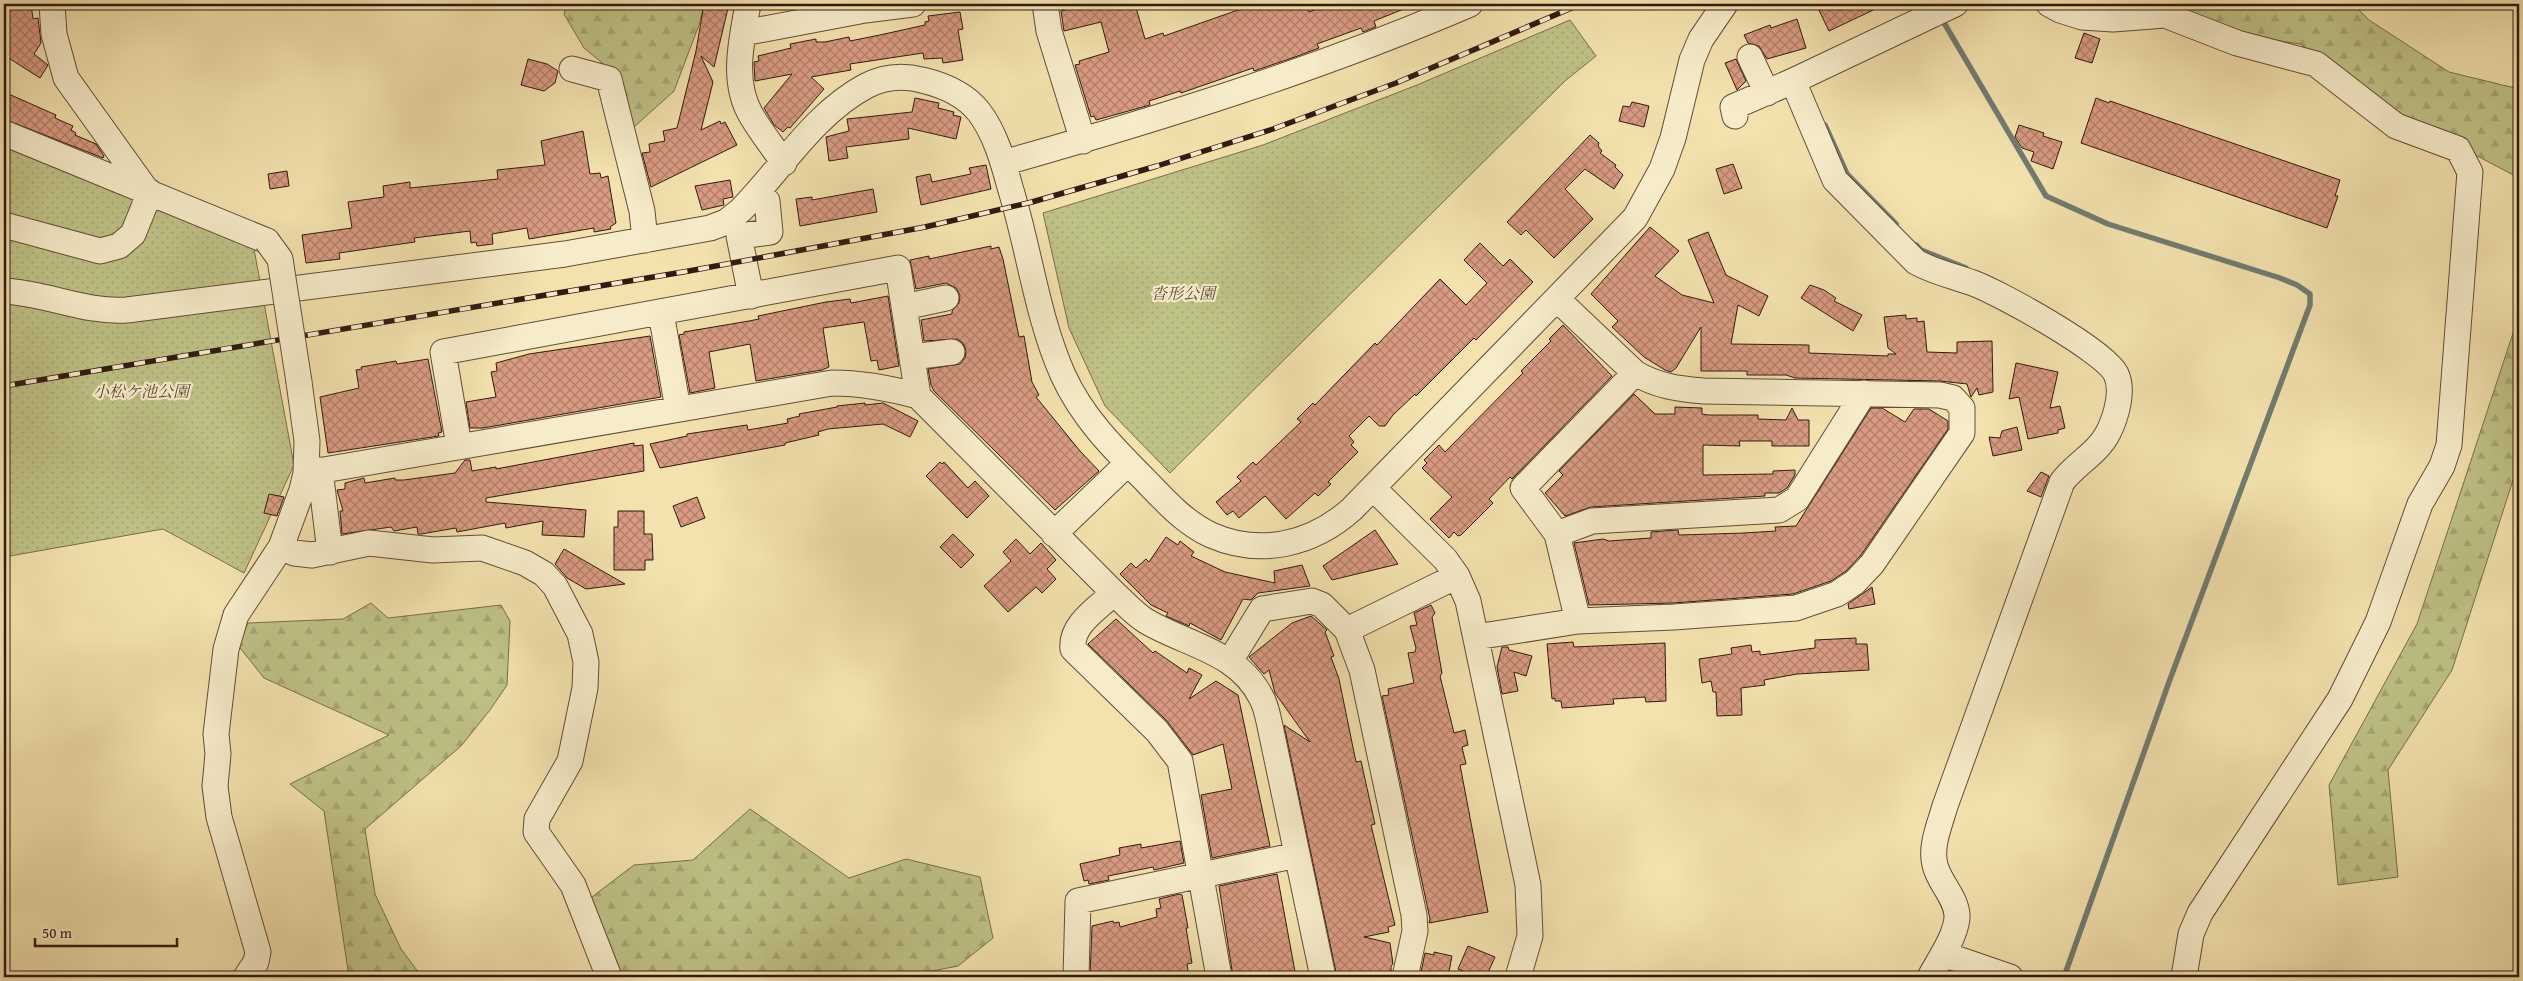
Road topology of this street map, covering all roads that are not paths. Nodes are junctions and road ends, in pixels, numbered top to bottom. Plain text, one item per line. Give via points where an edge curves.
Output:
1 (52, 4) edge
2 (748, 4) edge
3 (914, 4) edge
4 (1045, 4) edge
5 (1470, 4) edge
6 (1725, 4) edge
7 (2049, 4) edge
8 (864, 7) edge
9 (1943, 9) edge
10 (744, 33) junction
11 (1750, 57) dead end
12 (572, 69) dead end
13 (1793, 82) junction
14 (1767, 92) junction
15 (1735, 116) dead end
16 (4, 133) edge
17 (1083, 141) junction
18 (784, 163) junction
19 (1003, 163) junction
20 (149, 192) junction
21 (757, 194) junction
22 (4, 225) edge
23 (645, 240) junction
24 (4, 292) edge
25 (751, 296) junction
26 (946, 298) dead end
27 (1557, 299) junction
28 (904, 306) junction
29 (661, 313) junction
30 (952, 352) dead end
31 (912, 357) junction
32 (1635, 373) junction
33 (1864, 393) junction
34 (918, 396) junction
35 (678, 409) junction
36 (459, 446) junction
37 (1128, 464) junction
38 (313, 471) junction
39 (1373, 488) junction
40 (1054, 534) junction
41 (1557, 534) junction
42 (281, 547) junction
43 (330, 552) junction
44 (1457, 576) junction
45 (1114, 593) junction
46 (1578, 622) junction
47 (1347, 630) junction
48 (1476, 637) junction
49 (1230, 661) junction
50 (1298, 855) junction
51 (1200, 876) junction
52 (1942, 954) junction
53 (246, 977) edge
54 (609, 977) edge
55 (1076, 977) edge
56 (1219, 977) edge
57 (1323, 977) edge
58 (1405, 977) edge
59 (1518, 977) edge
60 (1930, 977) edge
61 (2010, 977) edge
62 (2184, 977) edge

1 - 20 street via 54,34 66,78
2 - 10 street
3 - 8 street
4 - 17 street via 1049,31
5 - 17 street via 1391,38 1200,106
6 - 27 street via 1692,60 1673,138 1650,194 1635,218
7 - 62 street via 2082,17 2113,19 2165,15 2238,43 2316,64 2396,126 2458,149 2470,172 2449,445 2442,466 2420,504 2378,622 2340,699 2200,914 2191,934
8 - 10 street
9 - 13 street
10 - 18 street via 739,68 742,92 750,113
11 - 14 street
12 - 23 street via 609,79 642,211
13 - 14 street
13 - 52 street via 1835,180 1916,262 1929,270 1974,283 2067,334 2106,362 2119,384 2119,399 2108,432 2095,451 2062,482 1945,806 1934,847 1935,866 1957,917
14 - 15 street via 1733,107
16 - 20 street
17 - 19 street
18 - 19 street via 826,115 851,94 877,80 896,77 932,82 967,100 989,128
18 - 21 street
19 - 37 street via 1062,374 1087,418
20 - 22 street via 133,234 119,246 100,251
20 - 38 street, bridge via 267,241 280,260
21 - 23 street via 726,222 702,230
21 - 25 street via 767,201 770,232 739,236
23 - 24 street via 566,254 127,310 99,309 40,295
25 - 28 street via 898,268
25 - 29 street
26 - 28 street
27 - 32 street
27 - 39 street
28 - 31 street
29 - 35 street
29 - 36 street via 443,352
30 - 31 street
31 - 34 street
32 - 33 street via 1668,388
32 - 41 street via 1523,488
33 - 41 street via 1808,484 1797,500 1787,507 1592,521
33 - 46 street via 1953,398 1962,408 1963,422 1962,434 1872,564 1855,582 1837,594 1796,608
34 - 35 street via 890,388 832,383
34 - 40 street
35 - 36 street
36 - 38 street
37 - 39 street via 1169,505 1202,530 1223,540 1260,546 1298,542 1318,534 1336,523
37 - 40 street
38 - 42 street
38 - 43 street
39 - 44 street via 1445,559
40 - 45 street
41 - 46 street
42 - 43 street via 294,553
42 - 53 street via 236,615 226,649 216,734 215,786 219,817 258,952 256,962
43 - 54 street via 369,543 434,550 482,548 525,563 544,574 555,586 580,634 586,662 584,688 570,761 537,819 536,832 573,885
44 - 47 street
44 - 48 street via 1468,601
45 - 49 street via 1143,619 1213,650
45 - 51 street via 1076,629 1073,649 1157,731 1180,761
46 - 48 street
47 - 49 street via 1322,604 1312,601 1262,609
47 - 58 street via 1362,670 1414,915 1415,931
48 - 59 street via 1528,885 1530,936
49 - 50 street via 1249,676 1262,698
50 - 51 street
50 - 57 street
51 - 55 street via 1078,901
51 - 56 street
52 - 60 street
52 - 61 street

